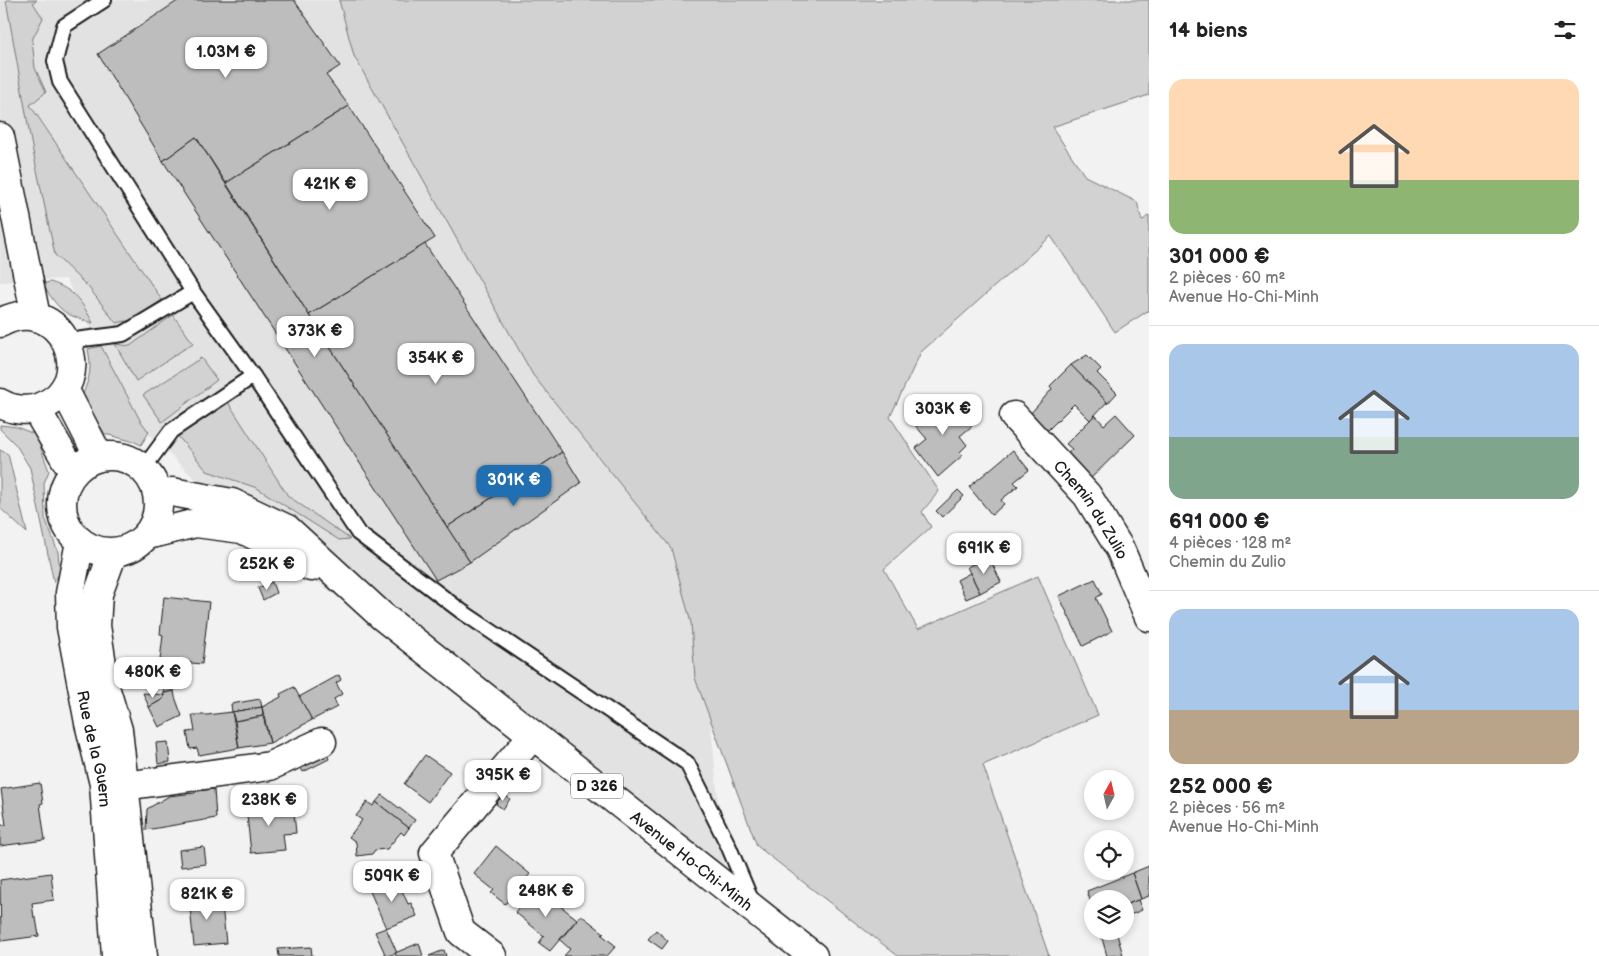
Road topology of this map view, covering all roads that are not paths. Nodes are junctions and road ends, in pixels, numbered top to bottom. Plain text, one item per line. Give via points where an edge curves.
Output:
1 (104, 0) edge
2 (0, 137) edge
3 (193, 292) junction
4 (36, 317) junction
5 (0, 320) edge
6 (67, 341) junction
7 (253, 376) junction
8 (64, 389) junction
9 (0, 403) edge
10 (36, 409) junction
11 (1014, 416) dead end
12 (99, 456) junction
13 (143, 469) junction
14 (73, 472) junction
15 (158, 496) junction
16 (148, 535) junction
17 (80, 542) junction
18 (113, 552) junction
19 (382, 616) junction
20 (1149, 616) edge
21 (533, 735) junction
22 (322, 742) dead end
23 (124, 786) junction
24 (756, 912) junction
25 (116, 956) edge
26 (143, 956) edge
27 (492, 956) edge
28 (812, 956) edge

1 - 3 lane via 64,26 55,61 60,82
2 - 4 main road
3 - 6 lane via 123,334
3 - 7 lane
4 - 5 main road
4 - 6 main road via 59,330
6 - 8 main road via 72,366
7 - 13 lane via 171,430
7 - 24 lane via 358,533 461,611 687,763 728,845
8 - 10 main road via 47,405
8 - 12 main road
9 - 10 main road via 20,410
10 - 14 main road
11 - 20 main road, Chemin du Zulio via 1088,495 1120,549
12 - 13 main road via 130,460
12 - 14 main road
13 - 15 main road via 153,481
14 - 17 main road via 61,500 69,530
15 - 16 main road via 158,511
15 - 19 main road, Avenue Ho-Chi-Minh / D 326 via 172,492 232,503 286,529
16 - 18 main road via 135,546
16 - 19 main road, Avenue Ho-Chi-Minh / D 326 via 196,523 242,529 293,555
17 - 18 main road via 101,552
17 - 25 main road, Rue de la Guern via 70,593 71,627 104,784
18 - 23 main road, Rue de la Guern via 98,594 96,626 106,690 118,730
19 - 21 main road, Avenue Ho-Chi-Minh / D 326
21 - 24 main road, Avenue Ho-Chi-Minh / D 326
21 - 27 main road via 434,853 461,932
22 - 23 main road via 270,766
23 - 26 main road, Rue de la Guern
24 - 28 main road, Avenue Ho-Chi-Minh / D 326

